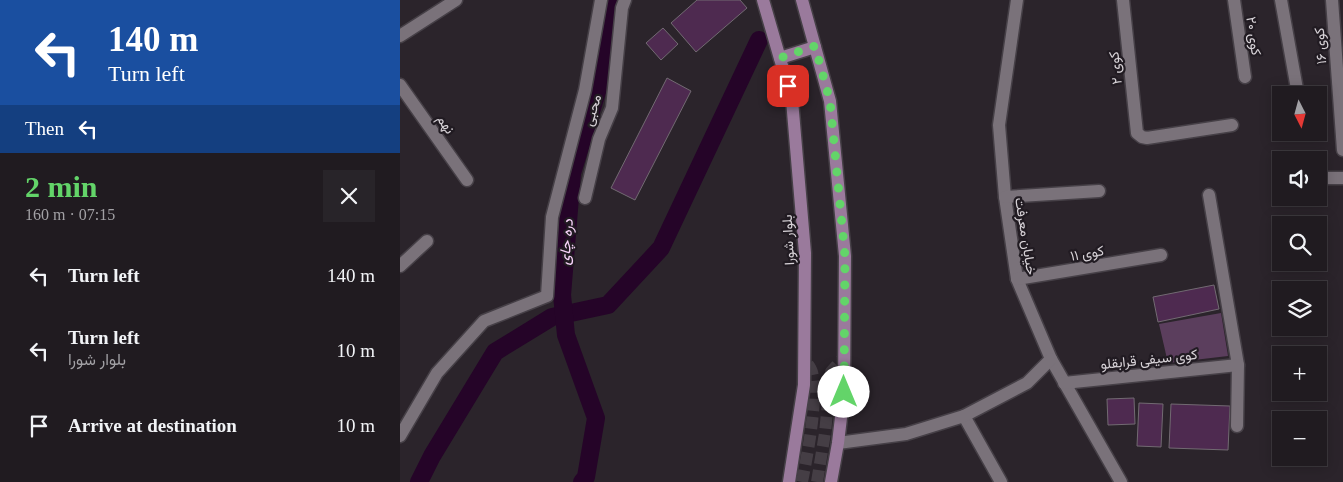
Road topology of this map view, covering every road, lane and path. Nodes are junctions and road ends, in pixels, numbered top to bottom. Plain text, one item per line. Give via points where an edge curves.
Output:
1 (456, 0) edge
2 (601, 0) edge
3 (625, 0) edge
4 (763, 0) edge
5 (802, 0) edge
6 (1017, 0) edge
7 (1123, 0) edge
8 (1234, 0) edge
9 (1281, 0) edge
10 (1332, 0) edge
11 (400, 36) edge
12 (815, 46) junction
13 (780, 58) junction
14 (1245, 76) dead end
15 (400, 85) edge
16 (1296, 86) edge
17 (1232, 125) dead end
18 (1343, 150) edge
19 (1327, 178) edge
20 (1343, 178) edge
21 (467, 180) dead end
22 (1100, 191) dead end
23 (1208, 195) dead end
24 (1005, 197) junction
25 (584, 198) dead end
26 (428, 241) dead end
27 (1161, 255) dead end
28 (400, 266) edge
29 (1017, 280) junction
30 (1051, 359) junction
31 (1238, 365) junction
32 (1064, 384) junction
33 (964, 416) junction
34 (1237, 426) dead end
35 (400, 436) edge
36 (838, 443) junction
37 (789, 482) edge
38 (831, 482) edge
39 (1001, 482) edge
40 (1121, 482) edge

1 - 11 street
2 - 35 street via 585,90 552,217 547,296 484,322 437,373
3 - 25 street, محبی via 612,108 599,139
4 - 13 main road, بلوار شورا
5 - 12 main road
6 - 24 street, خیابان معرفت via 999,125
7 - 17 street, کوی ۲ via 1137,133 1147,138
8 - 14 street, کوی ۲۰
9 - 16 street
10 - 18 street, کوی ۱۶
12 - 13 main road
12 - 36 main road via 830,101 845,256 844,392
13 - 37 main road, بلوار شورا via 792,100 805,253 804,385
15 - 21 street, نهم
19 - 20 street
22 - 24 street
23 - 31 street
24 - 29 street, خیابان معرفت
26 - 28 street
27 - 29 street, کوی ۱۱
29 - 30 street, خیابان معرفت
30 - 32 street, خیابان معرفت
30 - 33 street via 1027,383
31 - 32 street, کوی سیفی قرابقلو
31 - 34 street
32 - 40 street, خیابان معرفت
33 - 36 street via 906,434
33 - 39 street
36 - 38 main road

